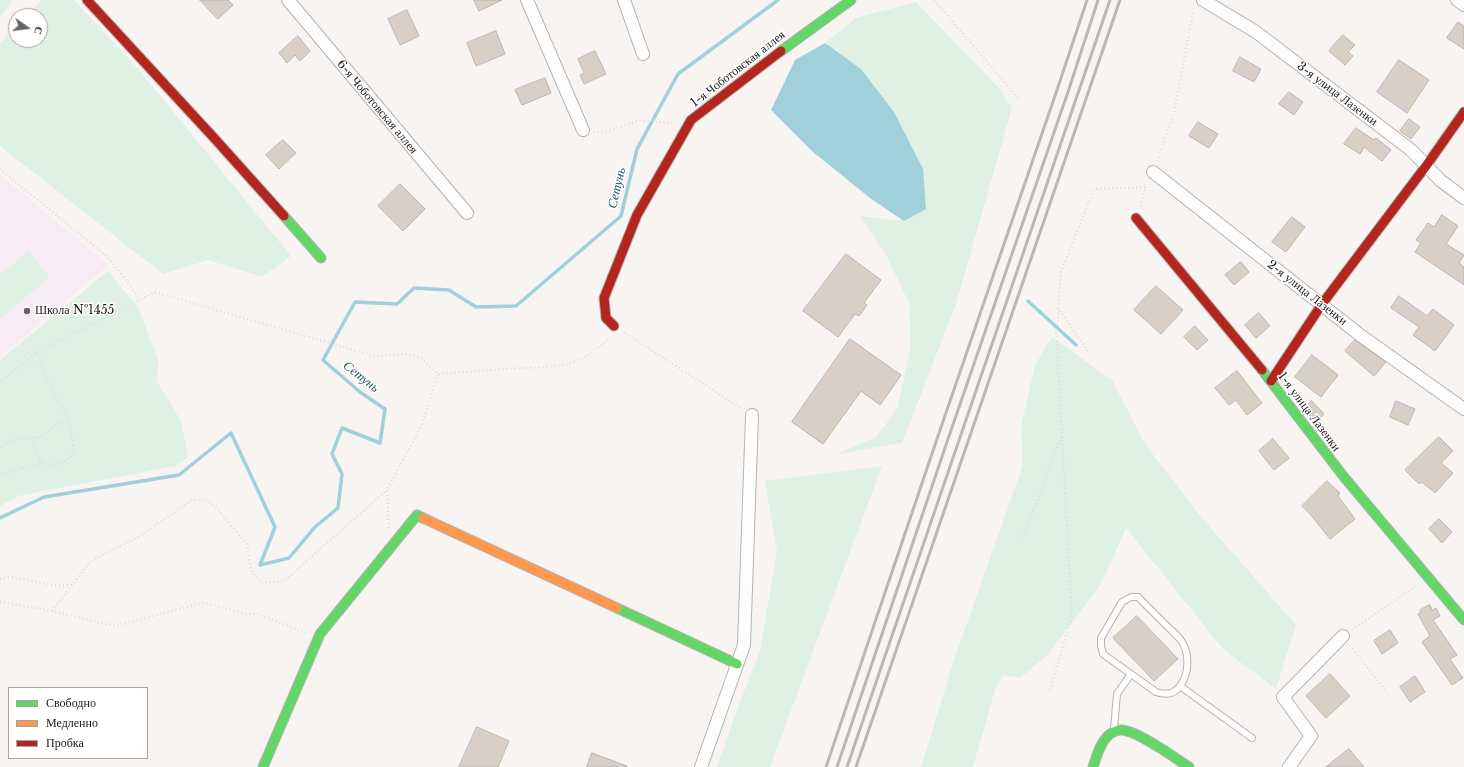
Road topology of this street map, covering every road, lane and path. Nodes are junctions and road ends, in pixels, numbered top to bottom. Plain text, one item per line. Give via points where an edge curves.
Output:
1 (87, 0) edge
2 (288, 0) edge
3 (527, 0) edge
4 (624, 0) edge
5 (851, 0) edge
6 (934, 0) edge
7 (1195, 0) edge
8 (1203, 0) edge
9 (1457, 0) edge
10 (1464, 5) edge
11 (642, 54) dead end
12 (1019, 99) dead end
13 (1464, 112) edge
14 (669, 124) dead end
15 (583, 130) joint
16 (1426, 166) junction
17 (0, 169) edge
18 (1153, 172) junction
19 (1146, 187) junction
20 (1464, 198) edge
21 (467, 213) dead end
22 (1136, 218) joint
23 (321, 258) dead end
24 (140, 299) junction
25 (1322, 304) junction
26 (1058, 308) junction
27 (614, 326) junction
28 (1088, 351) dead end
29 (37, 352) junction
30 (438, 374) junction
31 (1271, 381) junction
32 (0, 382) edge
33 (1464, 409) edge
34 (752, 415) joint
35 (68, 417) junction
36 (1062, 434) junction
37 (31, 437) junction
38 (0, 447) edge
39 (41, 463) junction
40 (0, 475) edge
41 (387, 490) junction
42 (1023, 538) dead end
43 (390, 548) junction
44 (0, 579) edge
45 (74, 584) junction
46 (1418, 584) dead end
47 (0, 602) edge
48 (52, 612) junction
49 (1464, 620) edge
50 (1347, 633) junction
51 (318, 638) junction
52 (737, 664) junction
53 (1131, 674) junction
54 (1180, 686) junction
55 (1050, 690) dead end
56 (1387, 693) dead end
57 (1114, 731) junction
58 (1252, 738) dead end
59 (263, 767) edge
60 (701, 767) edge
61 (1093, 767) edge
62 (1189, 767) edge
63 (1289, 767) edge

1 - 23 street
2 - 21 street, 6-я Чоботовская аллея
3 - 15 street
4 - 11 street
5 - 27 street, 1-я Чоботовская аллея via 692,120 637,215 604,298 606,318
6 - 12 path
7 - 18 path via 1174,113
8 - 16 street, 3-я улица Лазенки via 1256,32 1412,150
9 - 10 street
13 - 16 street
14 - 15 path via 639,120 603,133
16 - 20 street, 3-я улица Лазенки
16 - 25 street
17 - 24 path via 109,258
18 - 19 path
18 - 25 street, 2-я улица Лазенки
19 - 22 path
19 - 26 path via 1094,189 1061,272
22 - 31 street, 1-я улица Лазенки
24 - 29 path
24 - 30 path via 155,292 374,356 406,354 420,357
25 - 31 street
25 - 33 street, 2-я улица Лазенки via 1360,335
26 - 28 path
26 - 36 path via 1056,329
27 - 30 path via 607,341 585,357 569,364
27 - 34 path
29 - 32 path
29 - 35 path via 50,386
30 - 41 path via 421,427
31 - 49 street, 1-я улица Лазенки via 1344,477
34 - 52 street via 744,645
35 - 37 path via 40,437
35 - 39 path via 74,446 72,455 56,465
36 - 42 path
36 - 55 path via 1072,616
37 - 38 path via 20,438
37 - 39 path
39 - 40 path
41 - 43 path
41 - 45 path via 284,581 261,583 251,570 248,546 216,507 205,499 192,500 140,536 91,561
43 - 51 street
43 - 52 street via 416,516
44 - 45 path via 10,577 58,586
45 - 48 path
46 - 50 path
47 - 48 path
48 - 51 path via 115,626 202,603 245,614 258,614
50 - 56 path
50 - 63 street via 1283,698 1311,736
51 - 59 street
52 - 60 street
53 - 54 lane via 1156,692 1164,694 1172,693
53 - 54 lane via 1103,654 1100,646 1101,638 1122,602 1130,597 1138,598 1182,642 1186,653 1187,672
53 - 57 lane via 1117,694
54 - 58 lane
57 - 61 street via 1106,737
57 - 62 street via 1122,729 1142,738

